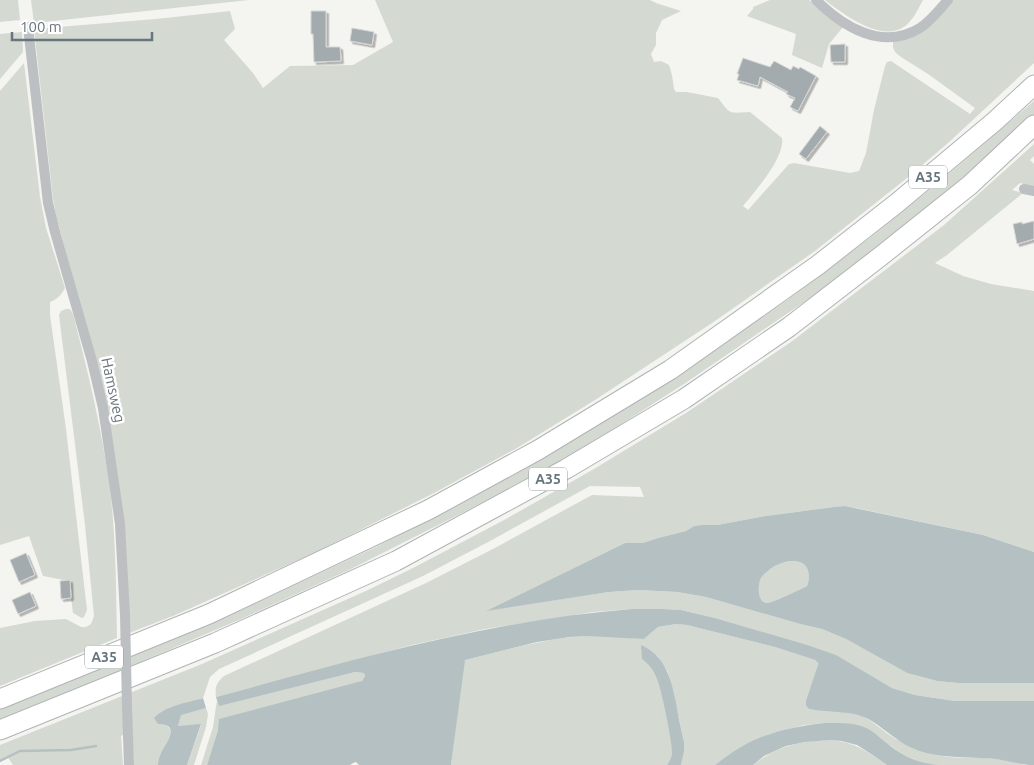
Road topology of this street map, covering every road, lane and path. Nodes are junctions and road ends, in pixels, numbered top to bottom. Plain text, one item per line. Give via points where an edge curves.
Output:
1 (816, 0) edge
2 (948, 0) edge
3 (28, 27) dead end
4 (1034, 85) edge
5 (1034, 125) edge
6 (0, 699) edge
7 (0, 730) edge
8 (129, 765) edge

1 - 2 street via 834,17 854,29 887,38 920,28
3 - 8 street, Hamsweg, bridge via 48,203 103,408 120,524
4 - 6 highway, A35 via 995,121 818,265 670,370 538,450 428,510 209,614
5 - 7 highway, A35 via 970,185 789,327 684,399 566,469 396,561 215,643

